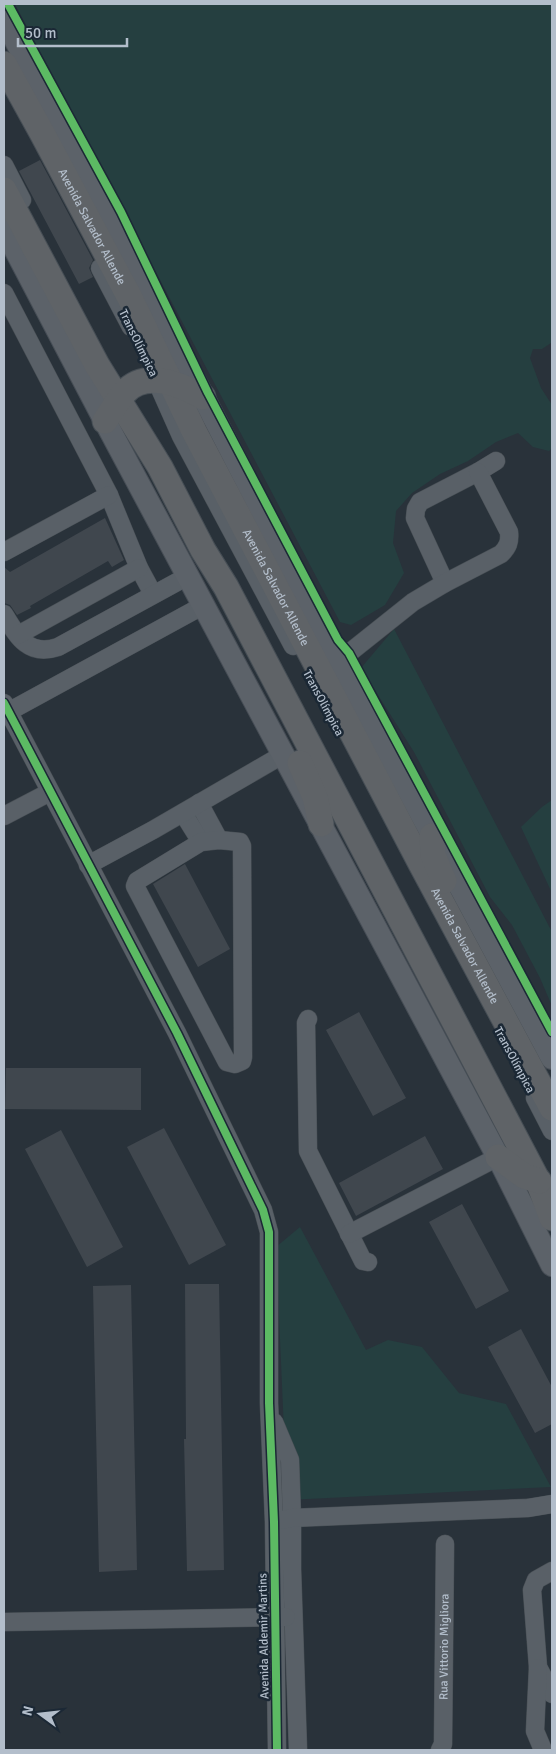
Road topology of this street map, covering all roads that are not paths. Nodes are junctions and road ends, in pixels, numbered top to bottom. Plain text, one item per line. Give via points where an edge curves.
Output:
1 (4, 18) edge
2 (4, 64) edge
3 (4, 86) edge
4 (4, 165) edge
5 (4, 190) edge
6 (4, 228) edge
7 (4, 293) edge
8 (162, 381) junction
9 (122, 395) junction
10 (203, 397) junction
11 (105, 422) junction
12 (496, 461) dead end
13 (478, 472) junction
14 (110, 495) junction
15 (4, 552) edge
16 (139, 568) junction
17 (188, 576) junction
18 (445, 583) junction
19 (226, 587) junction
20 (153, 594) junction
21 (204, 605) junction
22 (4, 614) edge
23 (18, 636) junction
24 (339, 661) junction
25 (6, 708) edge
26 (284, 754) junction
27 (50, 792) junction
28 (199, 803) junction
29 (183, 813) junction
30 (4, 816) edge
31 (321, 824) junction
32 (432, 836) junction
33 (219, 840) junction
34 (202, 842) junction
35 (88, 864) junction
36 (308, 1019) dead end
37 (510, 1032) junction
38 (552, 1058) edge
39 (552, 1108) edge
40 (552, 1131) edge
41 (498, 1157) junction
42 (548, 1183) edge
43 (552, 1218) edge
44 (348, 1234) junction
45 (368, 1262) dead end
46 (552, 1265) edge
47 (269, 1403) junction
48 (552, 1504) edge
49 (292, 1518) junction
50 (274, 1522) junction
51 (445, 1544) dead end
52 (552, 1571) edge
53 (275, 1617) junction
54 (293, 1617) junction
55 (4, 1622) edge
56 (538, 1667) junction
57 (552, 1694) edge
58 (277, 1750) edge
59 (298, 1750) edge
60 (440, 1750) edge
61 (543, 1750) edge

1 - 10 main road, Avenida Salvador Allende
2 - 8 highway, Avenida Salvador Allende via 130,298
3 - 8 street, TransOlímpica
4 - 9 street, TransOlímpica via 112,369
5 - 9 highway via 73,321
6 - 11 main road
7 - 14 street
8 - 9 highway via 142,382
8 - 10 highway via 185,387
8 - 37 highway, Avenida Salvador Allende
8 - 40 street, TransOlímpica via 185,445
9 - 11 highway
9 - 19 highway via 203,550
9 - 42 street, TransOlímpica via 173,467 505,1094
10 - 24 main road, Avenida Salvador Allende
11 - 17 main road
12 - 13 street
13 - 18 street via 420,502 416,509 415,518
13 - 18 street via 509,532 510,540 502,554
14 - 15 street
14 - 16 street
16 - 20 street
16 - 23 street
17 - 20 street
17 - 21 main road
18 - 24 street via 413,602
19 - 31 highway via 228,604 315,797
19 - 42 highway
20 - 23 street via 48,651 36,650
21 - 25 street
21 - 26 main road
22 - 23 street
24 - 32 main road, Avenida Salvador Allende
25 - 27 street
26 - 28 street
26 - 31 main road
27 - 30 street
27 - 35 street
28 - 29 street
28 - 33 street
29 - 34 street
29 - 35 street
31 - 41 main road
32 - 37 highway via 433,855 505,1009
32 - 38 main road, Avenida Salvador Allende
33 - 34 street
33 - 34 street via 233,840 242,846 244,1057 235,1064 227,1062 135,886 137,881
35 - 47 street via 177,1033 267,1220
36 - 44 street via 308,1151
37 - 39 highway, Avenida Salvador Allende
41 - 42 highway via 524,1176
41 - 44 street
41 - 46 main road
42 - 43 highway
44 - 45 street via 363,1261
47 - 49 street via 290,1460
47 - 50 street, Avenida Aldemir Martins
48 - 49 street via 528,1508
49 - 50 street
49 - 54 street
50 - 53 street, Avenida Aldemir Martins
51 - 60 street, Rua Vittorio Migliora via 443,1744
52 - 56 street via 536,1580 532,1590
53 - 54 street, Avenida Aldemir Martins
53 - 55 street, Avenida Aldemir Martins
53 - 58 street, Avenida Aldemir Martins
54 - 59 street
56 - 57 street
56 - 61 street via 535,1731

